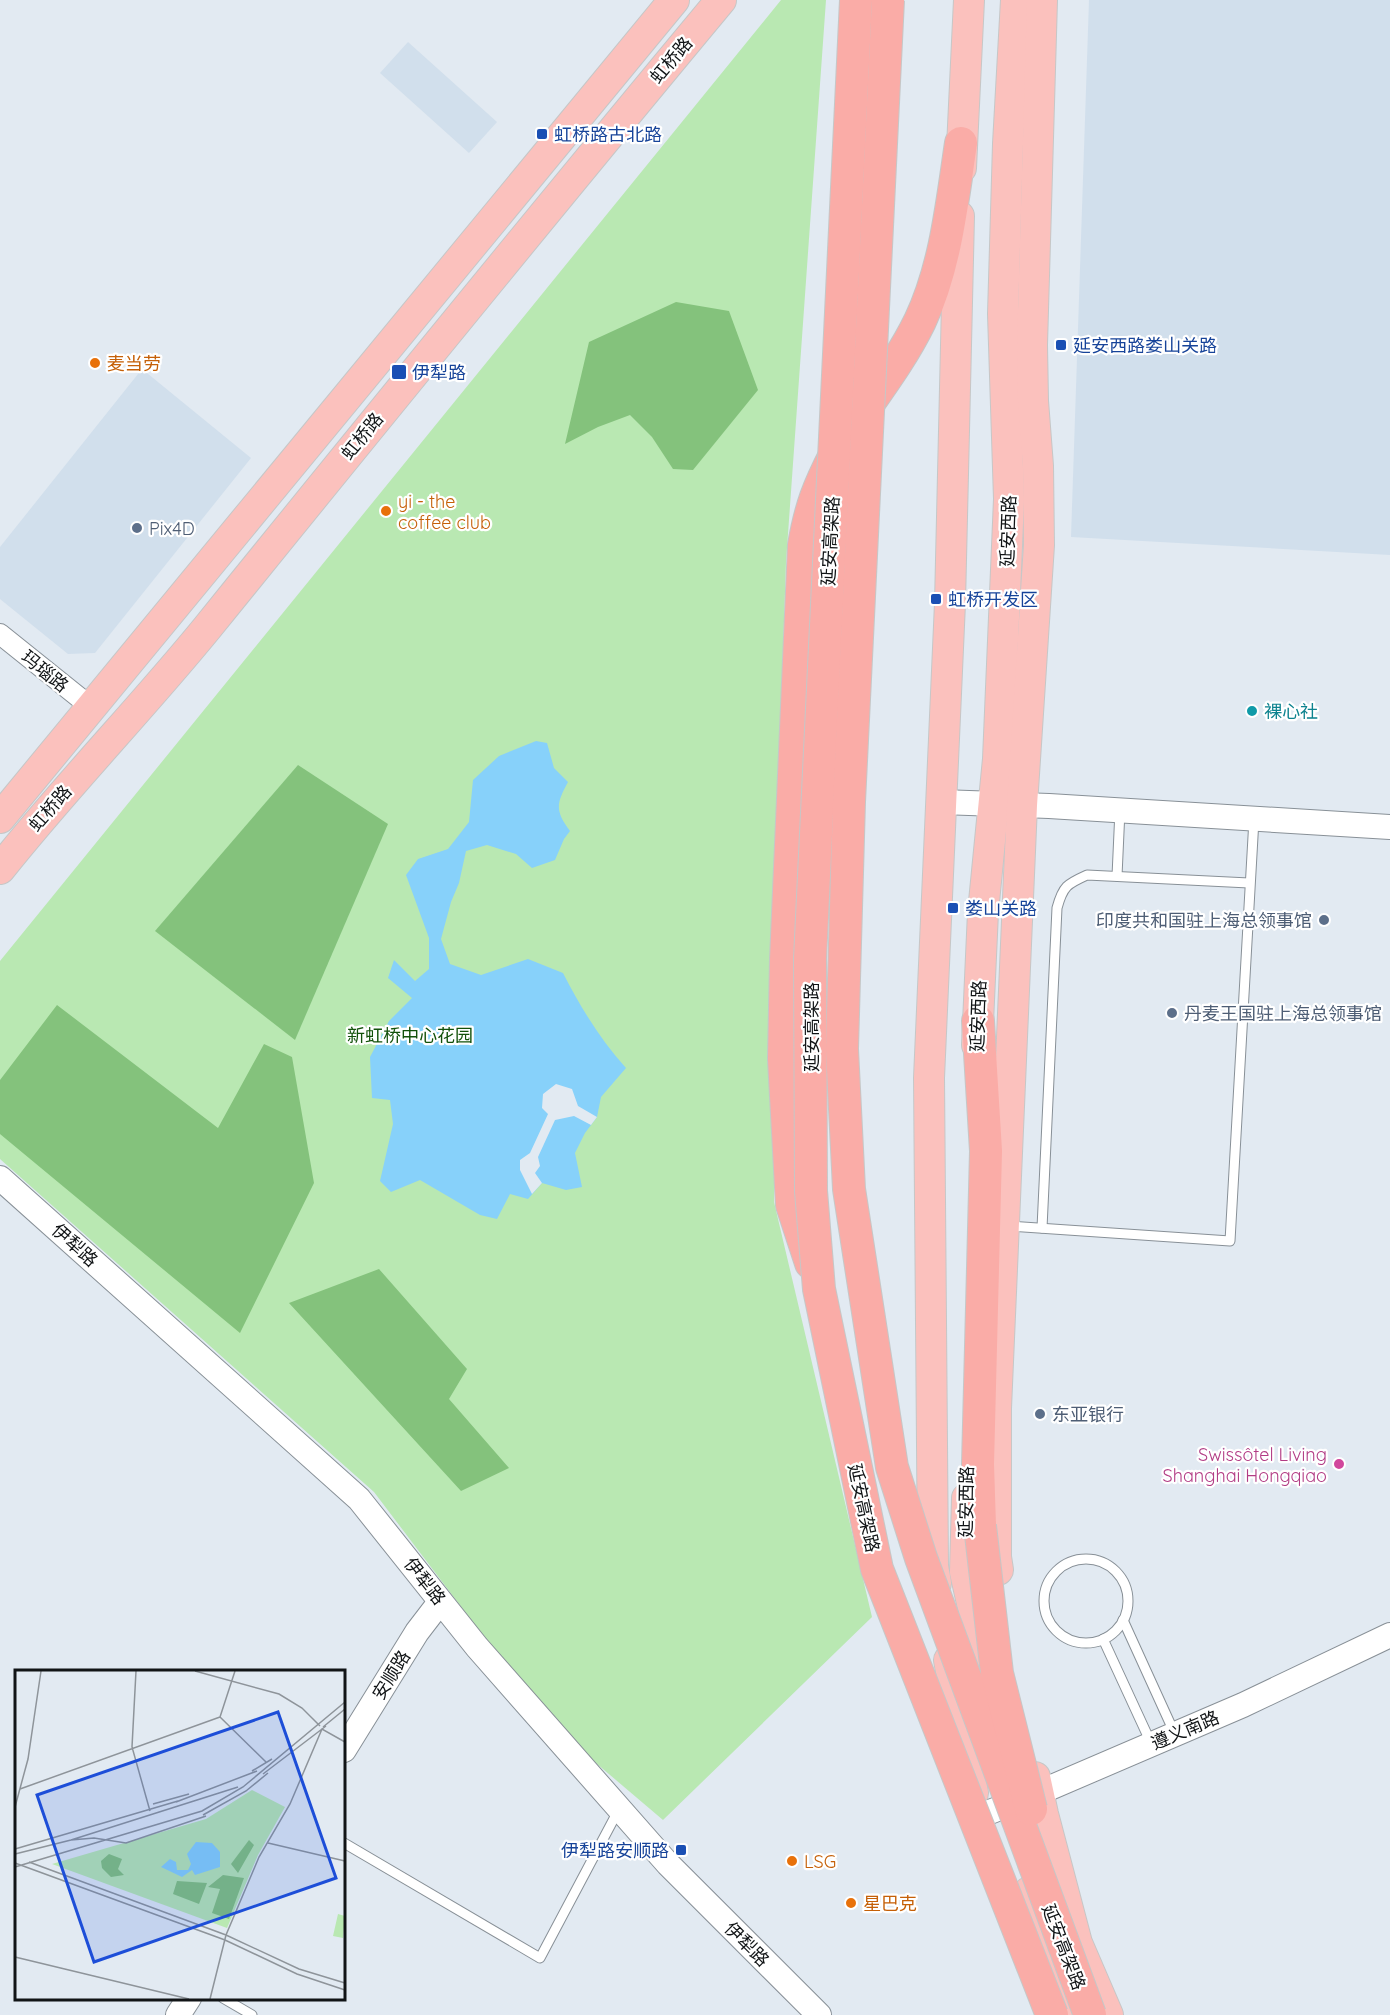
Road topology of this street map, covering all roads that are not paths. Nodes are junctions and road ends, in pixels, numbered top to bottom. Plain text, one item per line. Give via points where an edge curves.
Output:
1 (674, 0) edge
2 (856, 0) edge
3 (888, 0) edge
4 (969, 0) edge
5 (1016, 0) edge
6 (1042, 0) edge
7 (716, 2) edge
8 (961, 143) junction
9 (0, 634) edge
10 (91, 707) junction
11 (941, 802) junction
12 (1008, 804) junction
13 (1120, 810) junction
14 (0, 818) edge
15 (1254, 819) junction
16 (1390, 827) edge
17 (0, 869) edge
18 (1117, 876) junction
19 (1249, 883) junction
20 (978, 1020) junction
21 (0, 1179) edge
22 (1004, 1226) junction
23 (1042, 1228) junction
24 (819, 1289) junction
25 (440, 1602) junction
26 (1123, 1620) junction
27 (1390, 1635) edge
28 (1103, 1639) junction
29 (1175, 1735) junction
30 (1152, 1744) junction
31 (345, 1748) edge
32 (1008, 1805) junction
33 (619, 1809) junction
34 (345, 1844) edge
35 (1062, 1942) junction
36 (188, 2000) edge
37 (226, 2000) edge
38 (178, 2015) edge
39 (252, 2015) edge
40 (819, 2015) edge
41 (1037, 2015) edge
42 (1052, 2015) edge
43 (1071, 2015) edge
44 (1091, 2015) edge
45 (1108, 2015) edge

1 - 10 main road, 虹桥路
2 - 24 highway, 延安高架路, bridge via 810,959 812,1191
3 - 35 highway, 延安高架路, bridge via 849,814 842,1049 849,1189 892,1467 921,1558
4 - 8 main road, 延安西路
5 - 12 main road, 延安西路 via 1003,314 1009,499 998,759
6 - 12 main road, 延安西路 via 1032,345 1039,545
7 - 17 main road, 虹桥路 via 205,630
8 - 11 main road, 延安西路
8 - 24 highway, bridge via 947,236 921,319 819,484 804,545 784,1059 792,1205
9 - 10 street, 玛瑙路
10 - 14 main road, 虹桥路
11 - 12 street
11 - 32 main road, 延安西路 via 929,1078 933,1566 962,1729
12 - 13 street
12 - 20 main road, 延安西路 via 983,912
12 - 22 main road, 延安西路
13 - 15 street
13 - 18 lane
15 - 16 street
15 - 19 lane
18 - 19 lane
18 - 23 lane via 1087,875 1073,881 1062,891 1058,908
19 - 23 lane via 1230,1241
20 - 32 main road, 延安西路 via 965,1572
20 - 35 highway, bridge via 986,1151 980,1526 997,1673
21 - 25 street, 伊犁路 via 359,1499
22 - 23 lane
22 - 32 main road, 延安西路 via 996,1408 996,1557 1015,1686
24 - 42 highway, 延安高架路, bridge via 877,1569
25 - 31 street, 安顺路
25 - 33 street, 伊犁路
26 - 28 lane
26 - 28 lane via 1127,1594 1123,1582 1105,1563 1079,1559 1055,1572 1044,1598 1052,1626 1075,1641
26 - 29 lane
27 - 29 street, 遵义南路
28 - 30 lane
29 - 30 street, 遵义南路
30 - 32 street, 遵义南路
32 - 41 main road, 延安西路 via 984,1859
32 - 43 main road, 延安西路
32 - 44 main road, 延安西路
32 - 45 main road, 延安西路
33 - 34 lane via 540,1958
33 - 40 street, 伊犁路 via 668,1864
35 - 44 highway, 延安高架路, bridge
36 - 38 street
37 - 39 lane

